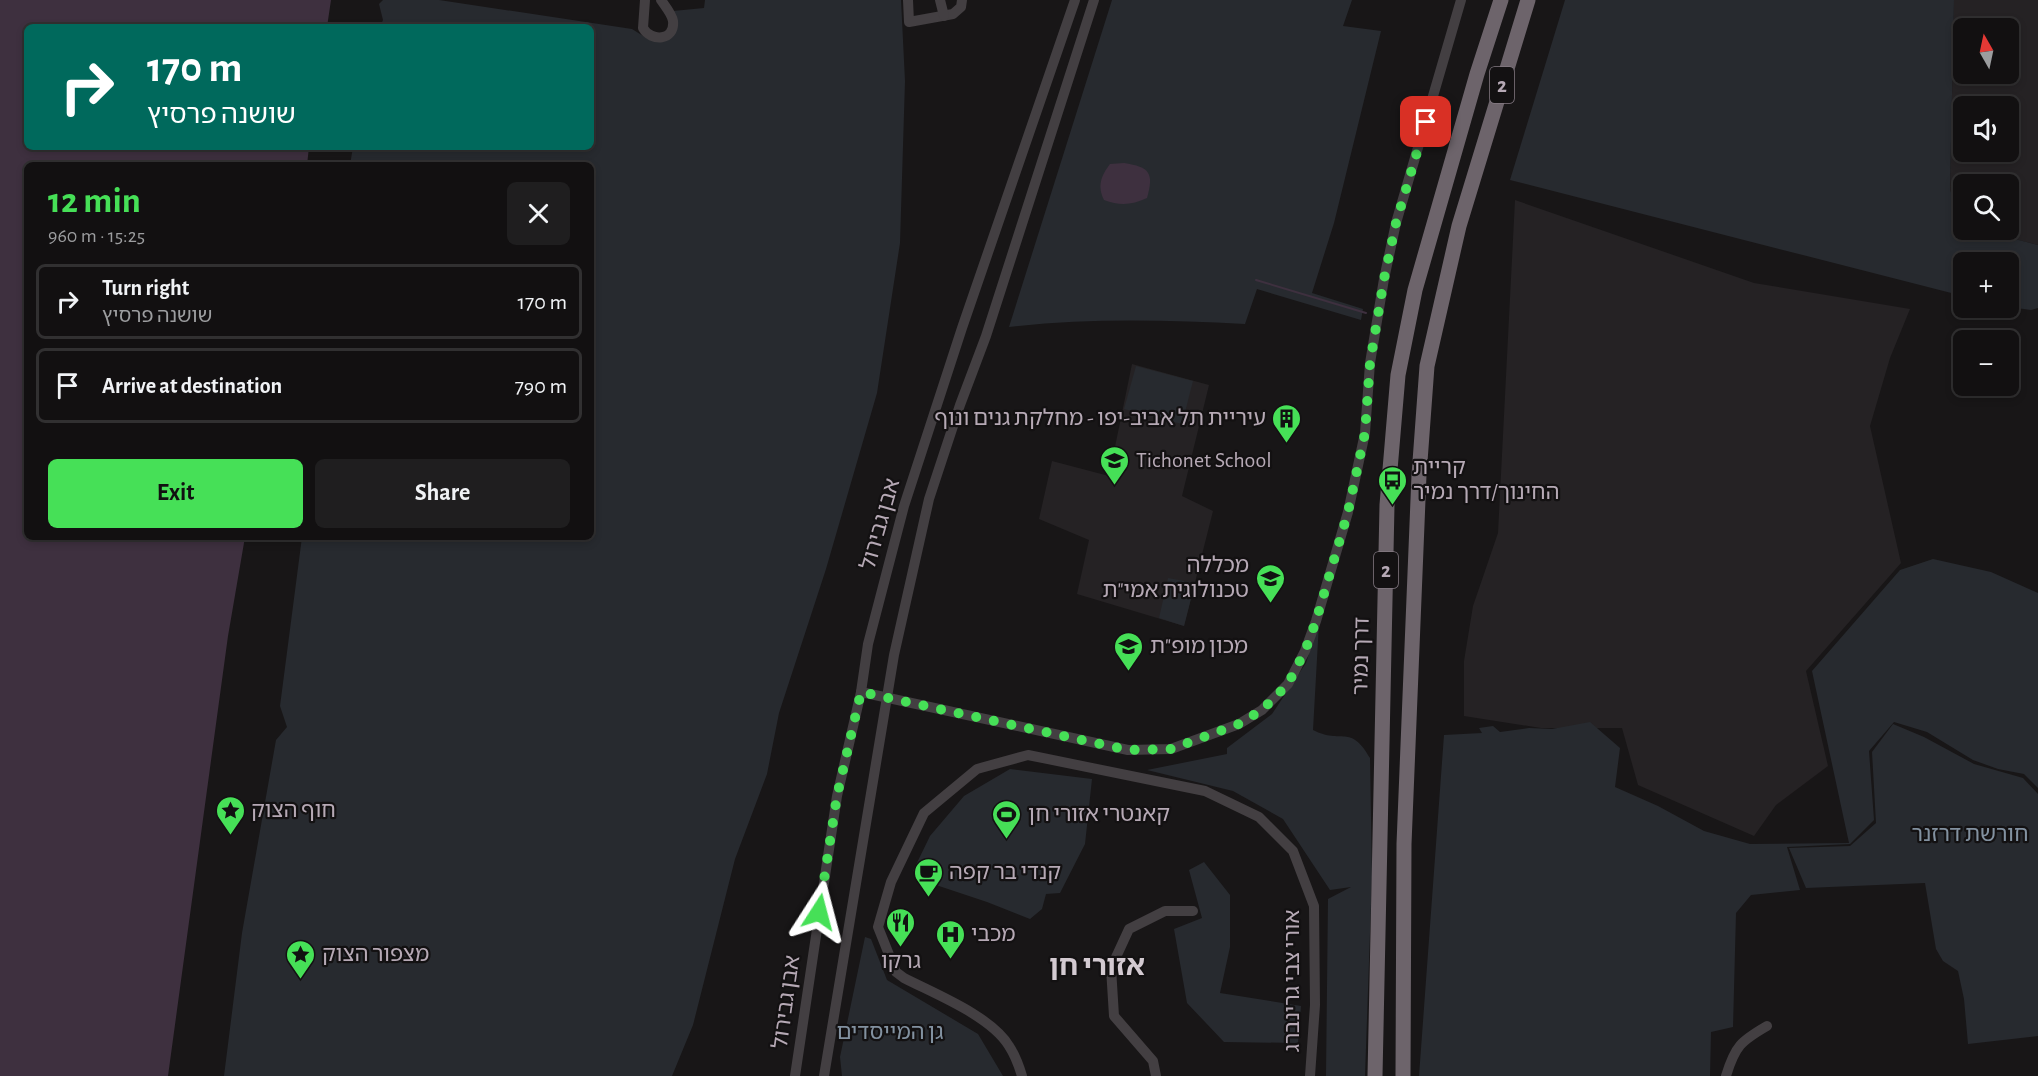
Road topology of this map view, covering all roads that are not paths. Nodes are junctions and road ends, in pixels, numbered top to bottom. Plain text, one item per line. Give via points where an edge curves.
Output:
1 (645, 0) edge
2 (660, 0) edge
3 (908, 0) edge
4 (940, 0) edge
5 (962, 0) edge
6 (1075, 0) edge
7 (1094, 0) edge
8 (1461, 0) edge
9 (1501, 0) edge
10 (1528, 0) edge
11 (944, 16) junction
12 (861, 692) junction
13 (887, 696) junction
14 (1193, 911) dead end
15 (1767, 1026) dead end
16 (1009, 1045) junction
17 (795, 1076) edge
18 (824, 1076) edge
19 (1015, 1076) edge
20 (1022, 1076) edge
21 (1156, 1076) edge
22 (1310, 1076) edge
23 (1375, 1076) edge
24 (1402, 1076) edge
25 (1726, 1076) edge

1 - 2 street via 643,28 648,35 662,38 670,33 673,22
3 - 11 street via 909,22
4 - 11 street
5 - 11 street via 958,11
6 - 12 street, אבן גבירול via 904,506 868,644
7 - 13 street, אבן גבירול via 929,499
8 - 13 street via 1396,223 1370,363 1365,433 1348,512 1316,621 1288,684 1262,710 1239,724 1171,749 1128,750
9 - 23 highway, דרך נמיר / 2 via 1415,290 1398,375 1387,505
10 - 24 highway, 2 via 1459,226 1427,366 1404,844
12 - 13 street
12 - 17 street, אבן גבירול via 837,796
13 - 18 street, אבן גבירול
14 - 21 street via 1165,912 1128,929 1111,968 1114,1016 1153,1061
15 - 25 street via 1745,1039
16 - 19 street
16 - 20 street, אורי צבי גרינברג
16 - 22 street, אורי צבי גרינברג via 977,1015 896,972 878,927 895,871 924,813 977,769 1028,755 1205,791 1259,817 1293,851 1314,906 1315,1005

